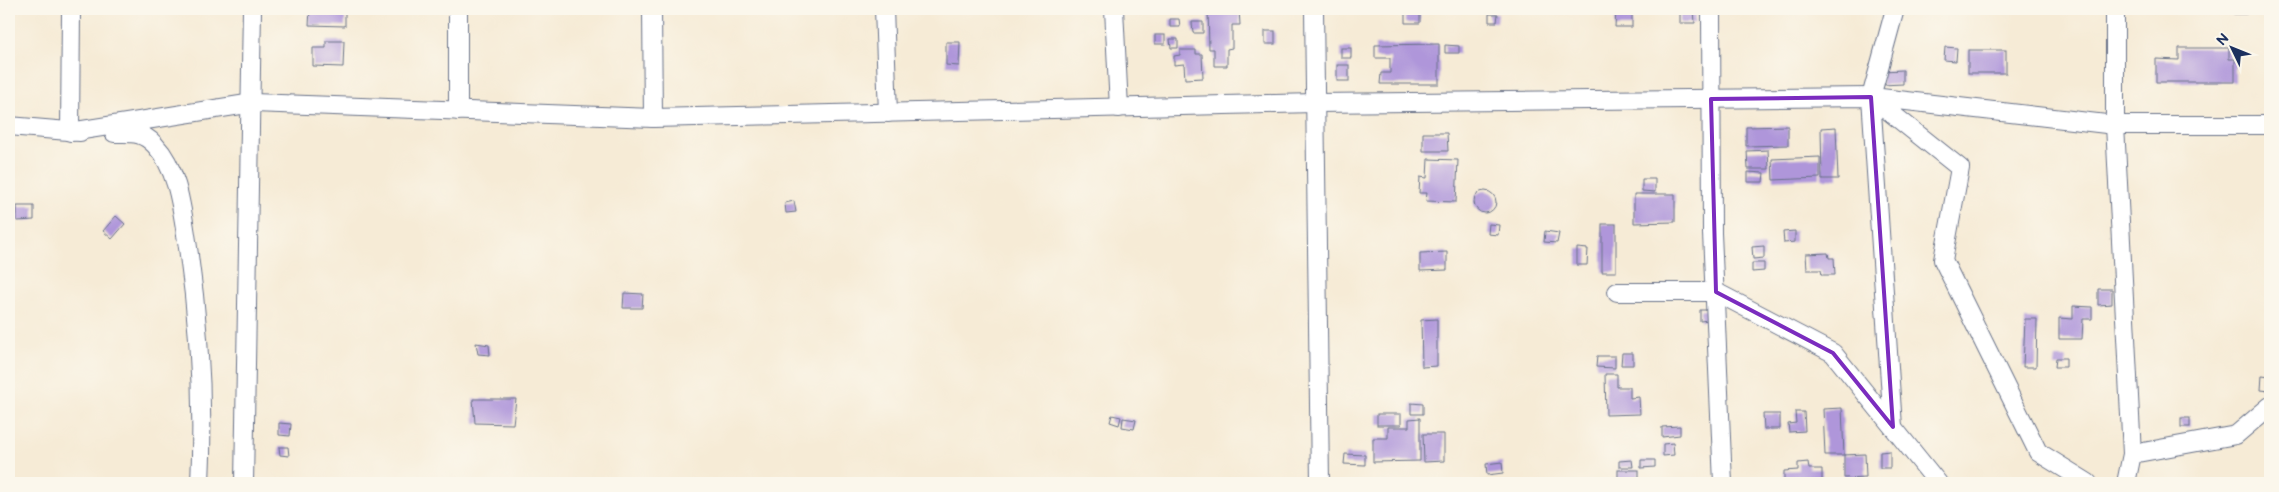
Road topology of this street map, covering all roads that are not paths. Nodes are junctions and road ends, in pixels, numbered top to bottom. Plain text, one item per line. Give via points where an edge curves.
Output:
1 (71, 9) edge
2 (252, 9) edge
3 (458, 9) edge
4 (652, 9) edge
5 (884, 9) edge
6 (1114, 9) edge
7 (1314, 9) edge
8 (1710, 9) edge
9 (1895, 9) edge
10 (2116, 9) edge
11 (1871, 97) junction
12 (1711, 99) junction
13 (250, 103) junction
14 (1315, 103) junction
15 (1119, 108) junction
16 (458, 111) junction
17 (888, 113) junction
18 (653, 118) junction
19 (2115, 125) junction
20 (2270, 125) edge
21 (9, 126) edge
22 (70, 132) junction
23 (1617, 292) dead end
24 (1716, 292) junction
25 (2270, 406) edge
26 (1893, 427) junction
27 (2132, 454) junction
28 (200, 483) edge
29 (244, 483) edge
30 (1320, 483) edge
31 (1722, 483) edge
32 (1938, 483) edge
33 (2088, 483) edge
34 (2126, 483) edge

1 - 22 street
2 - 13 street
3 - 16 street
4 - 18 street
5 - 17 street
6 - 15 street
7 - 14 street
8 - 12 street
9 - 11 street
10 - 19 street
11 - 12 street
11 - 19 street
11 - 26 street
11 - 33 street via 1960,168 1943,260 2038,452
12 - 14 street
12 - 24 street
13 - 16 street
13 - 22 street
13 - 29 street
14 - 15 street
14 - 30 street
15 - 17 street
16 - 18 street
17 - 18 street
19 - 20 street
19 - 27 street
21 - 22 street
22 - 28 street via 140,134 155,144 173,174 197,317 202,416
23 - 24 street
24 - 26 street via 1833,353
24 - 31 street
25 - 27 street via 2236,435
26 - 32 street
27 - 34 street

